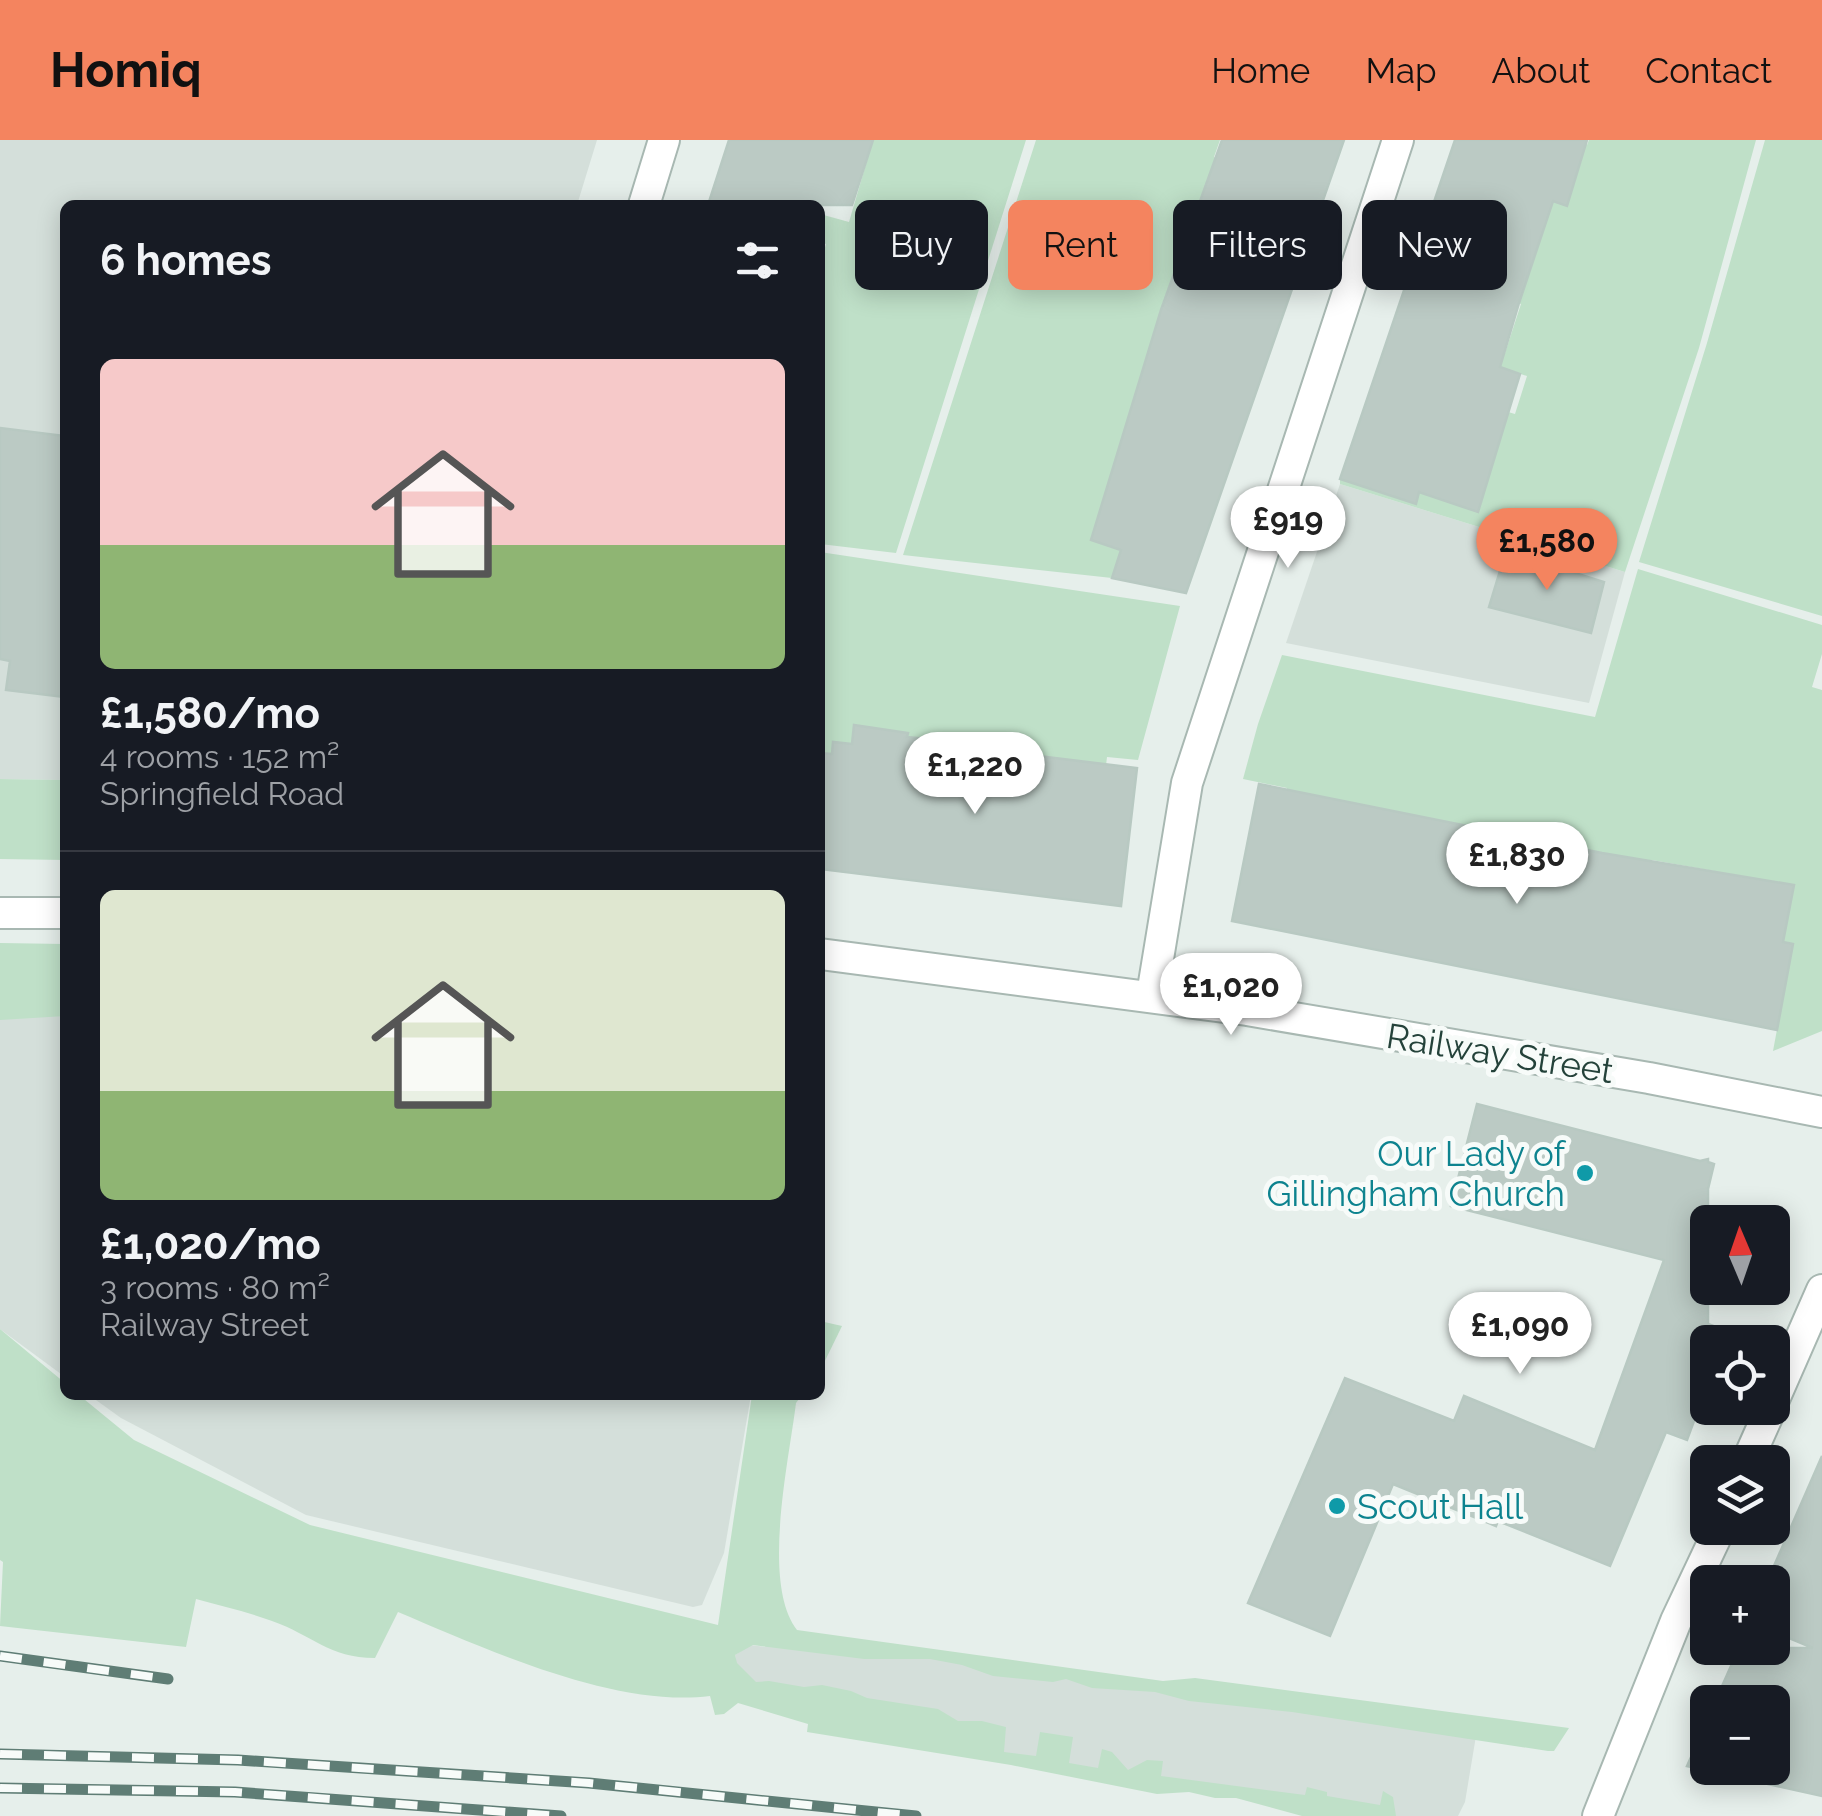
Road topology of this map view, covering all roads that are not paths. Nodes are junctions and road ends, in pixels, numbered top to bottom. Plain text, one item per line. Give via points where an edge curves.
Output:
1 (664, 140) edge
2 (1398, 140) edge
3 (646, 200) edge
4 (0, 913) edge
5 (60, 913) edge
6 (825, 955) edge
7 (1152, 995) junction
8 (1822, 1112) edge
9 (1822, 1290) edge
10 (1814, 1329) edge
11 (1790, 1373) edge
12 (1712, 1545) edge
13 (1598, 1816) edge

1 - 3 street
2 - 7 street via 1188,783
4 - 5 street
6 - 7 street, Railway Street
7 - 8 street, Railway Street
9 - 10 street
10 - 11 street
12 - 13 street

